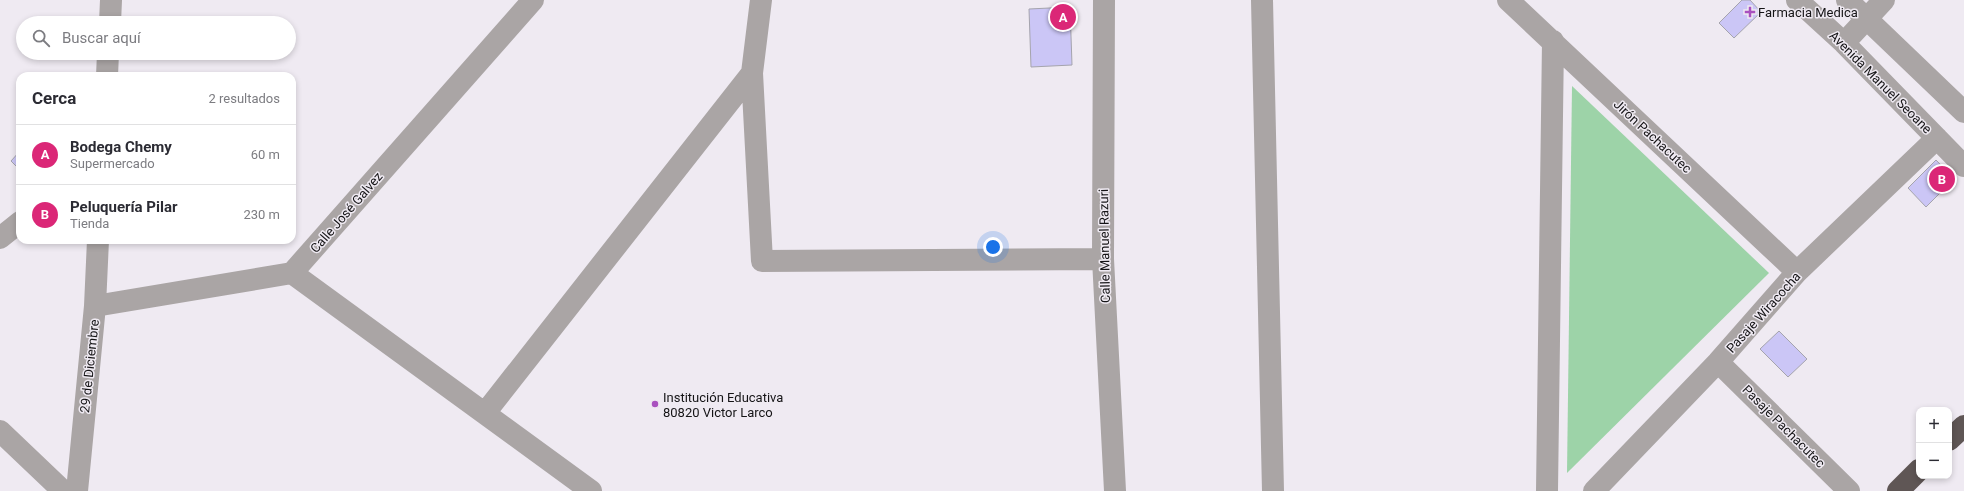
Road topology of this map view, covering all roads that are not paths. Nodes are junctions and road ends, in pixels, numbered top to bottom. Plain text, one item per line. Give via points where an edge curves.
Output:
1 (111, 0) edge
2 (533, 0) edge
3 (761, 0) edge
4 (1104, 0) edge
5 (1262, 0) edge
6 (1508, 0) edge
7 (1797, 0) edge
8 (1847, 0) edge
9 (1884, 0) edge
10 (110, 16) edge
11 (1866, 19) junction
12 (1553, 41) junction
13 (1844, 43) junction
14 (108, 60) edge
15 (107, 72) edge
16 (752, 73) junction
17 (1964, 112) edge
18 (1937, 138) junction
19 (1964, 166) edge
20 (16, 224) edge
21 (0, 238) edge
22 (98, 244) edge
23 (1103, 259) junction
24 (1797, 272) junction
25 (292, 273) junction
26 (95, 306) junction
27 (1718, 362) junction
28 (486, 413) junction
29 (1964, 426) edge
30 (0, 431) edge
31 (1952, 437) edge
32 (1916, 473) edge
33 (63, 491) edge
34 (77, 491) edge
35 (591, 491) edge
36 (1115, 491) edge
37 (1273, 491) edge
38 (1547, 491) edge
39 (1594, 491) edge
40 (1849, 491) edge
41 (1898, 491) edge

1 - 10 street
2 - 25 street, Calle José Galvez
3 - 16 street
4 - 23 street, Calle Manuel Razuri
5 - 37 street
6 - 12 street, Jirón Pachacutec
7 - 13 street, Avenida Manuel Seoane
8 - 11 street
9 - 11 street
11 - 13 street
11 - 17 street
12 - 24 street, Jirón Pachacutec
12 - 38 street
13 - 18 street, Avenida Manuel Seoane
14 - 15 street
16 - 23 street via 762,262
16 - 28 street
18 - 19 street, Avenida Manuel Seoane
18 - 24 street, Pasaje Wiracocha
20 - 21 street
22 - 26 street, 29 de Diciembre
23 - 36 street, Calle Manuel Razuri
24 - 27 street, Pasaje Wiracocha
25 - 26 street
25 - 28 street
26 - 34 street, 29 de Diciembre
27 - 39 street, Pasaje Wiracocha
27 - 40 street, Pasaje Pachacutec
28 - 35 street
29 - 31 highway
30 - 33 street
32 - 41 highway

